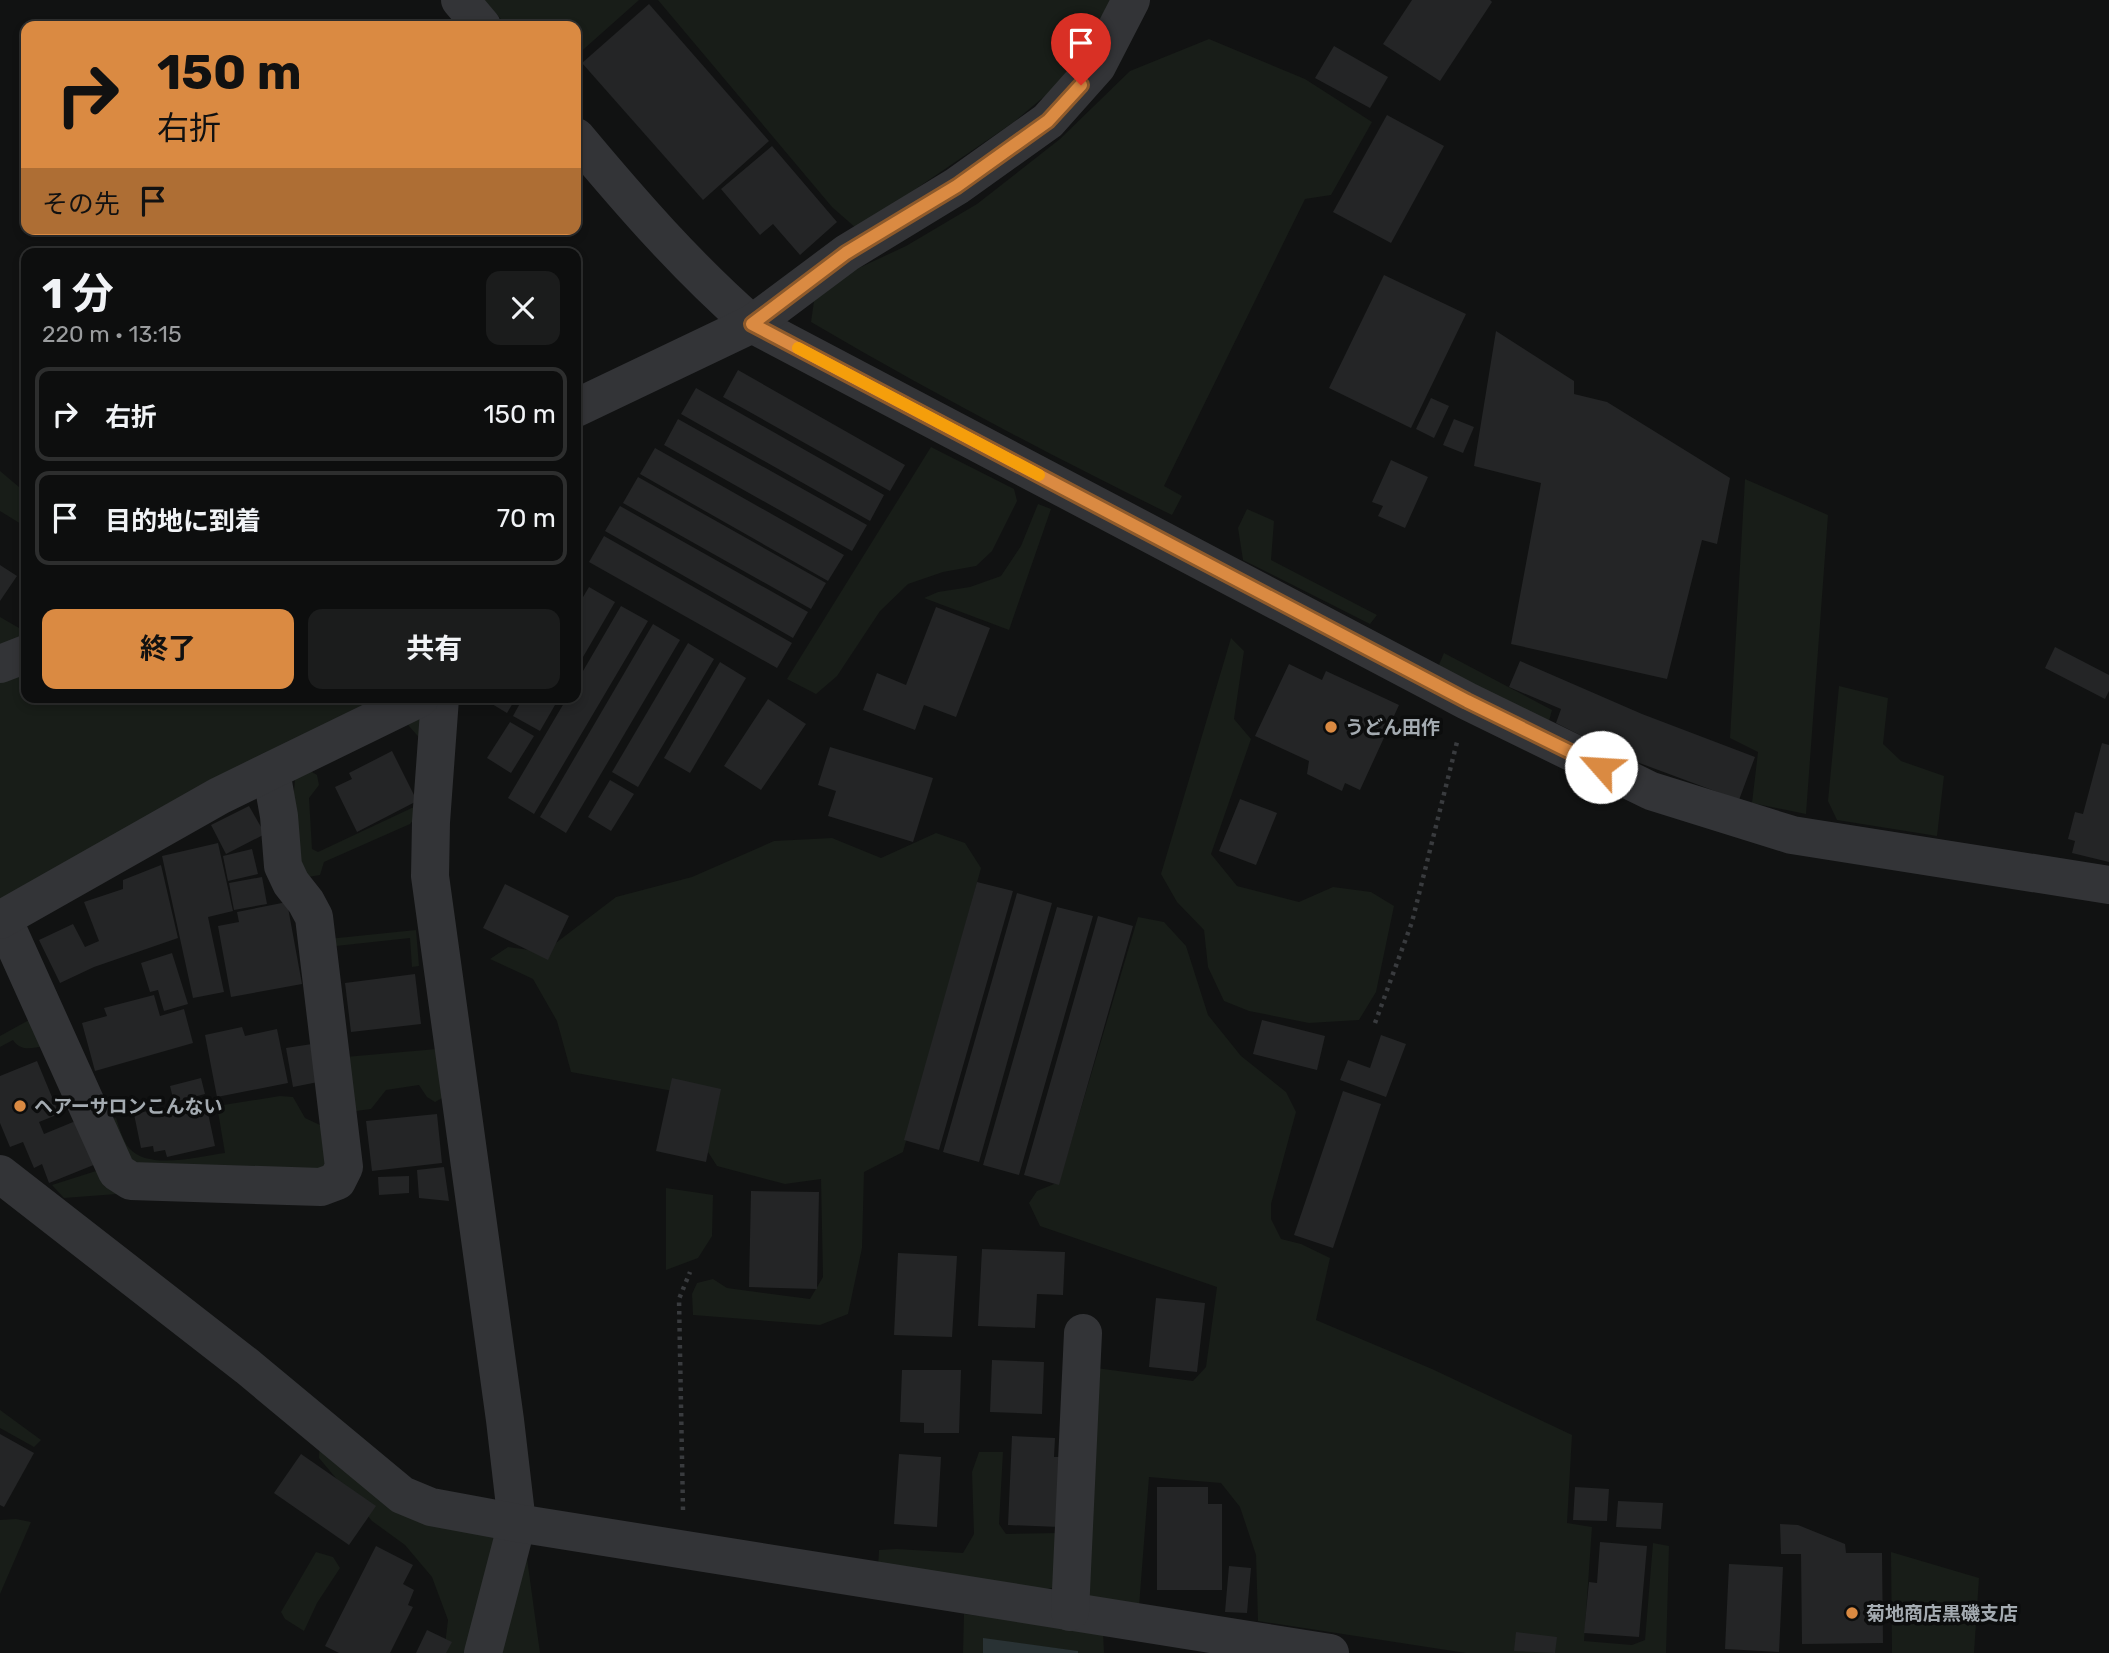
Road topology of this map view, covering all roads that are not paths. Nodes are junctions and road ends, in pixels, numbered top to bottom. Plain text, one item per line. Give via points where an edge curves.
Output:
1 (460, 0) edge
2 (1131, 0) edge
3 (478, 21) edge
4 (581, 143) edge
5 (752, 324) junction
6 (581, 407) edge
7 (21, 656) edge
8 (0, 664) edge
9 (410, 703) edge
10 (440, 703) edge
11 (271, 771) junction
12 (2109, 885) edge
13 (1, 919) edge
14 (0, 1174) edge
15 (1083, 1332) dead end
16 (517, 1522) junction
17 (1070, 1612) junction
18 (1270, 1649) edge
19 (483, 1653) edge
20 (1330, 1653) edge

1 - 3 street
2 - 5 street via 1097,66 1048,121 957,186 846,253
4 - 5 street via 648,222
5 - 6 street
5 - 12 street via 1467,701 1651,791 1792,835
7 - 8 street
9 - 11 street
10 - 16 street via 430,876
11 - 13 street
11 - 13 street via 283,866 314,917 344,1167 337,1181 321,1187 131,1181 117,1172
14 - 16 street via 248,1367 402,1495 431,1507
15 - 17 street
16 - 17 street
16 - 19 street
17 - 18 street
18 - 20 street

